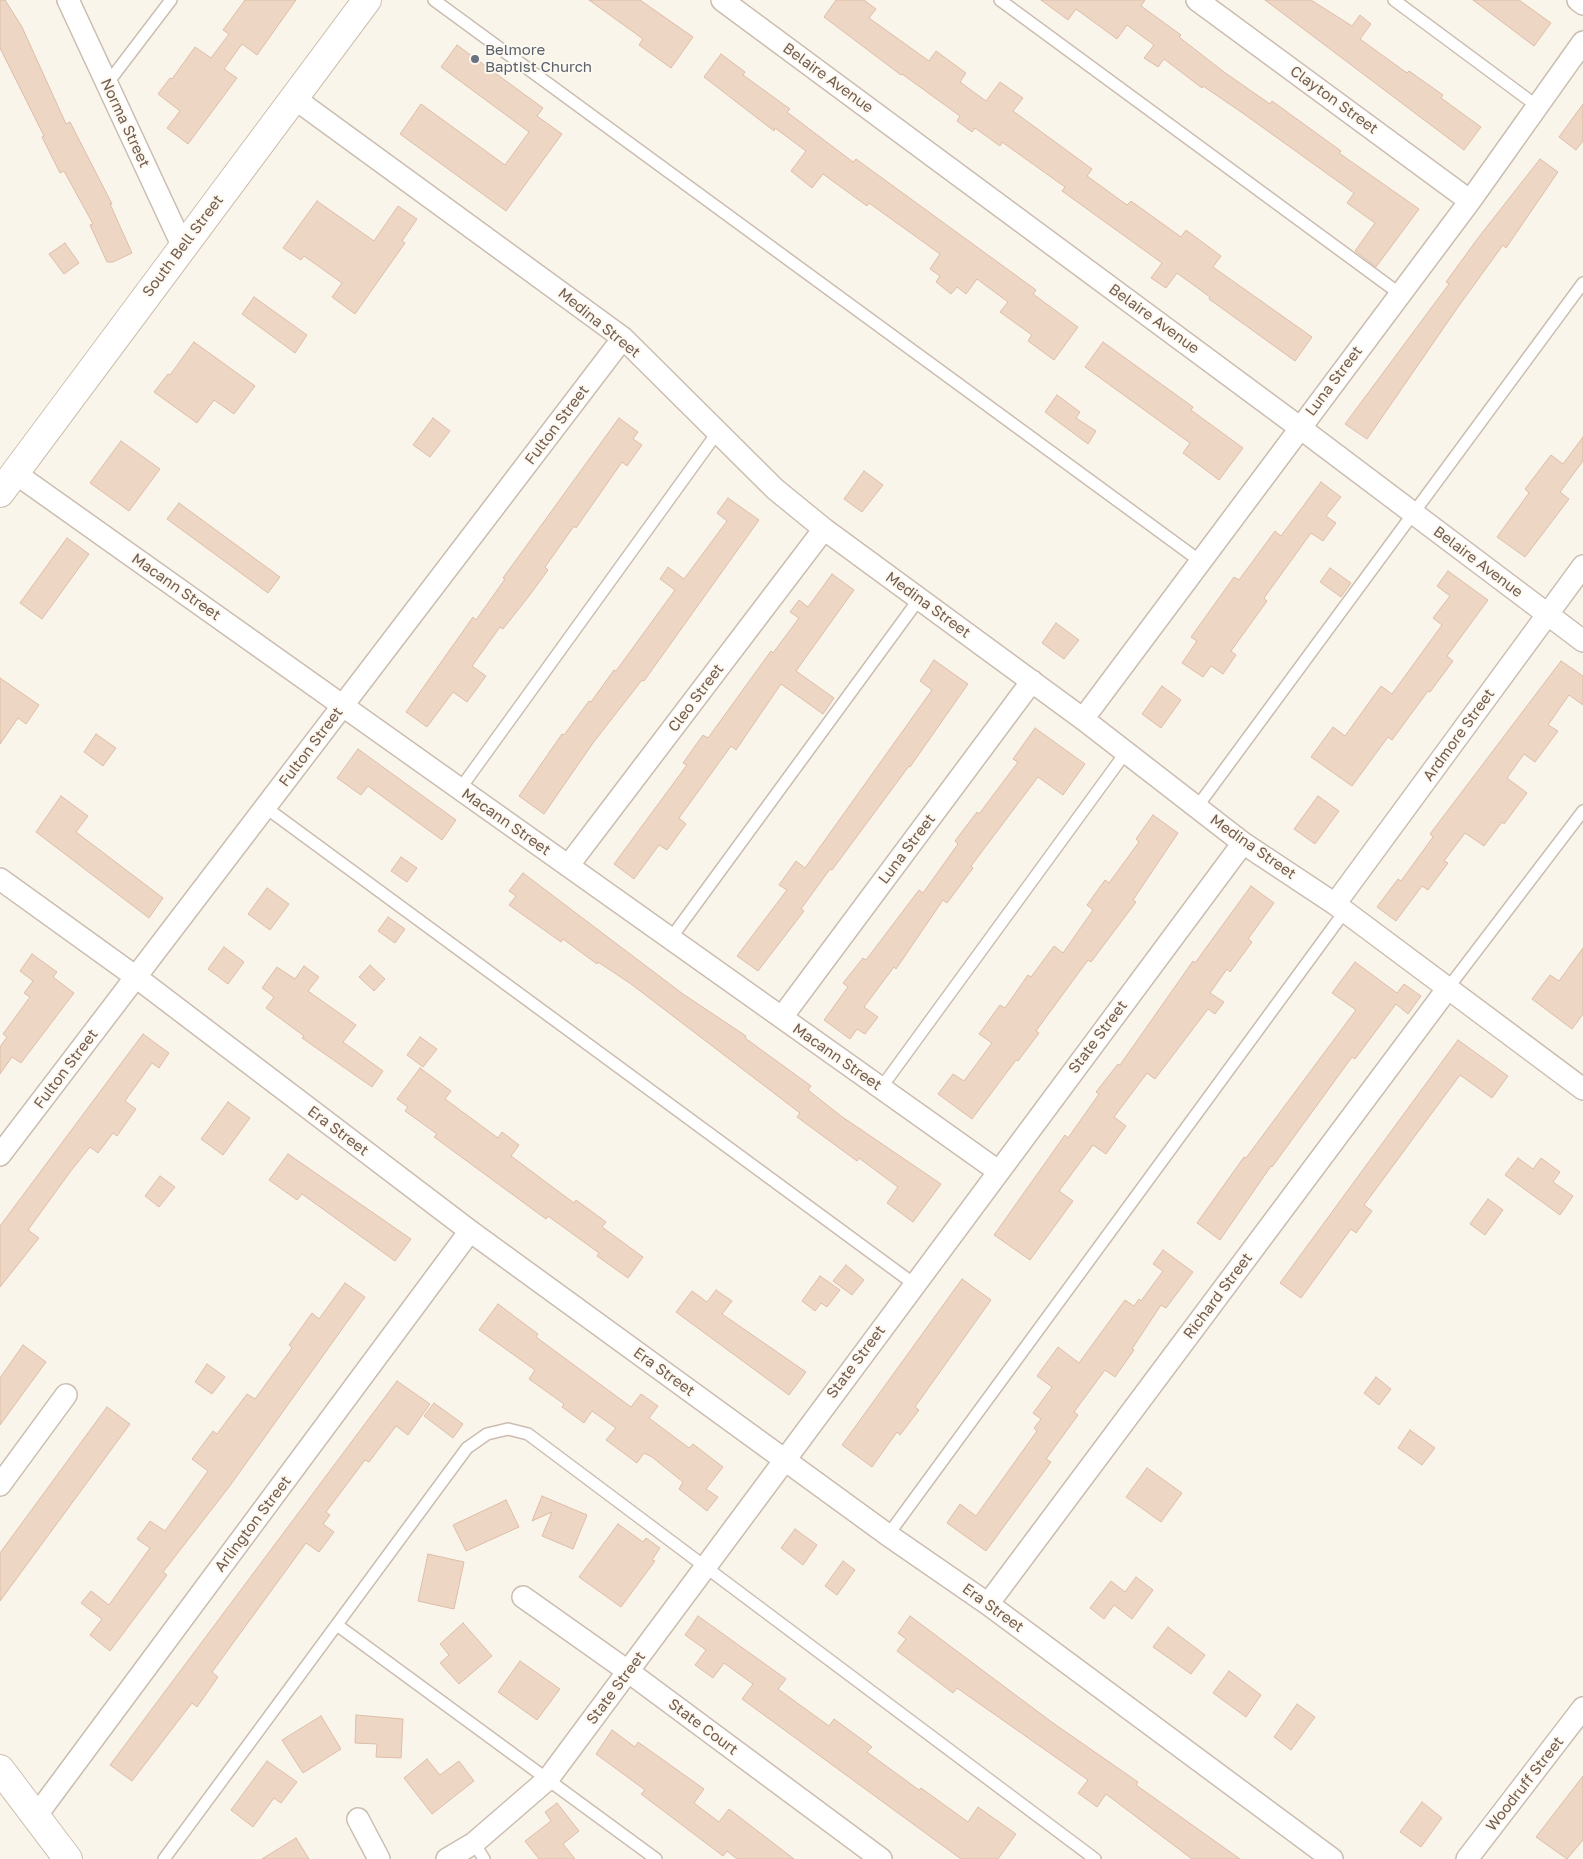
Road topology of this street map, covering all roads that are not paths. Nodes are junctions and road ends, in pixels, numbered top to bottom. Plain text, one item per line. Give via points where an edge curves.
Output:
1 (68, 0) edge
2 (171, 0) edge
3 (367, 0) edge
4 (434, 0) edge
5 (722, 0) edge
6 (1000, 0) edge
7 (1197, 0) edge
8 (1394, 0) edge
9 (1578, 0) edge
10 (1583, 4) edge
11 (1583, 42) edge
12 (107, 84) junction
13 (294, 98) junction
14 (1537, 106) junction
15 (1470, 201) junction
16 (183, 247) junction
17 (1583, 283) edge
18 (1400, 294) junction
19 (623, 338) junction
20 (1299, 427) junction
21 (717, 432) junction
22 (8, 483) edge
23 (1414, 514) junction
24 (824, 529) junction
25 (1200, 561) junction
26 (1583, 566) edge
27 (919, 599) junction
28 (1547, 614) junction
29 (1583, 641) edge
30 (1032, 681) junction
31 (343, 706) junction
32 (1084, 718) junction
33 (1126, 752) junction
34 (460, 789) junction
35 (265, 807) junction
36 (1197, 807) junction
37 (1583, 811) edge
38 (1243, 843) junction
39 (568, 866) junction
40 (0, 879) edge
41 (1340, 908) junction
42 (670, 938) junction
43 (136, 977) junction
44 (1448, 988) junction
45 (782, 1017) junction
46 (881, 1088) junction
47 (1583, 1089) edge
48 (0, 1155) edge
49 (998, 1171) junction
50 (470, 1231) junction
51 (914, 1284) junction
52 (66, 1395) dead end
53 (784, 1459) junction
54 (0, 1485) edge
55 (888, 1535) junction
56 (705, 1567) junction
57 (523, 1597) dead end
58 (988, 1604) junction
59 (338, 1625) junction
60 (629, 1672) junction
61 (1583, 1708) edge
62 (0, 1768) edge
63 (548, 1779) junction
64 (36, 1816) junction
65 (358, 1819) dead end
66 (479, 1851) edge
67 (68, 1859) edge
68 (164, 1859) edge
69 (379, 1859) edge
70 (447, 1859) edge
71 (656, 1859) edge
72 (881, 1859) edge
73 (1095, 1859) edge
74 (1332, 1859) edge
75 (1467, 1859) edge

1 - 12 street, Norma Street
2 - 12 lane
3 - 13 main road, South Bell Street
4 - 25 lane
5 - 20 street, Belaire Avenue
6 - 18 lane
7 - 15 street, Clayton Street
8 - 14 lane
9 - 10 street
11 - 14 street, Luna Street
12 - 16 street, Norma Street
13 - 16 main road, South Bell Street
13 - 19 street, Medina Street
14 - 15 street, Luna Street
15 - 18 street, Luna Street
16 - 22 main road, South Bell Street
17 - 23 lane
18 - 20 street, Luna Street
19 - 21 street, Medina Street
19 - 31 street, Fulton Street
20 - 23 street, Belaire Avenue
20 - 25 street, Luna Street
21 - 24 street, Medina Street via 775,489
21 - 34 lane
22 - 31 street, Macann Street
23 - 28 street, Belaire Avenue
23 - 36 lane
24 - 27 street, Medina Street
24 - 39 street, Cleo Street
25 - 32 street, Luna Street
26 - 28 street, Ardmore Street
27 - 30 street, Medina Street
27 - 42 lane
28 - 29 street, Belaire Avenue
28 - 41 street, Ardmore Street
30 - 32 street, Medina Street
30 - 45 street, Luna Street
31 - 34 street, Macann Street
31 - 35 street, Fulton Street
32 - 33 street, Medina Street
33 - 36 street, Medina Street
33 - 46 lane
34 - 39 street, Macann Street
35 - 43 street, Fulton Street
35 - 51 lane
36 - 38 street, Medina Street
37 - 44 lane
38 - 41 street, Medina Street
38 - 49 street, State Street
39 - 42 street, Macann Street
40 - 43 street, Era Street
41 - 44 street, Medina Street
41 - 55 lane
42 - 45 street, Macann Street
43 - 48 street, Fulton Street
43 - 50 street, Era Street
44 - 47 street, Medina Street
44 - 58 street, Richard Street
45 - 46 street, Macann Street
46 - 49 street, Macann Street
49 - 51 street, State Street
50 - 53 street, Era Street
50 - 64 street, Arlington Street
51 - 53 street, State Street
52 - 54 street
53 - 55 street, Era Street
53 - 56 street, State Street
55 - 58 street, Era Street
56 - 59 lane via 528,1434 508,1429 487,1434 467,1448
56 - 60 street, State Street
56 - 73 lane
57 - 60 street, State Court
58 - 74 street, Era Street
59 - 63 lane
59 - 68 lane
60 - 63 street, State Street
60 - 72 street, State Court
61 - 75 street, Woodruff Street
62 - 64 main road
63 - 66 street, State Street
63 - 71 lane
64 - 67 main road
65 - 69 street
66 - 70 street, State Street

